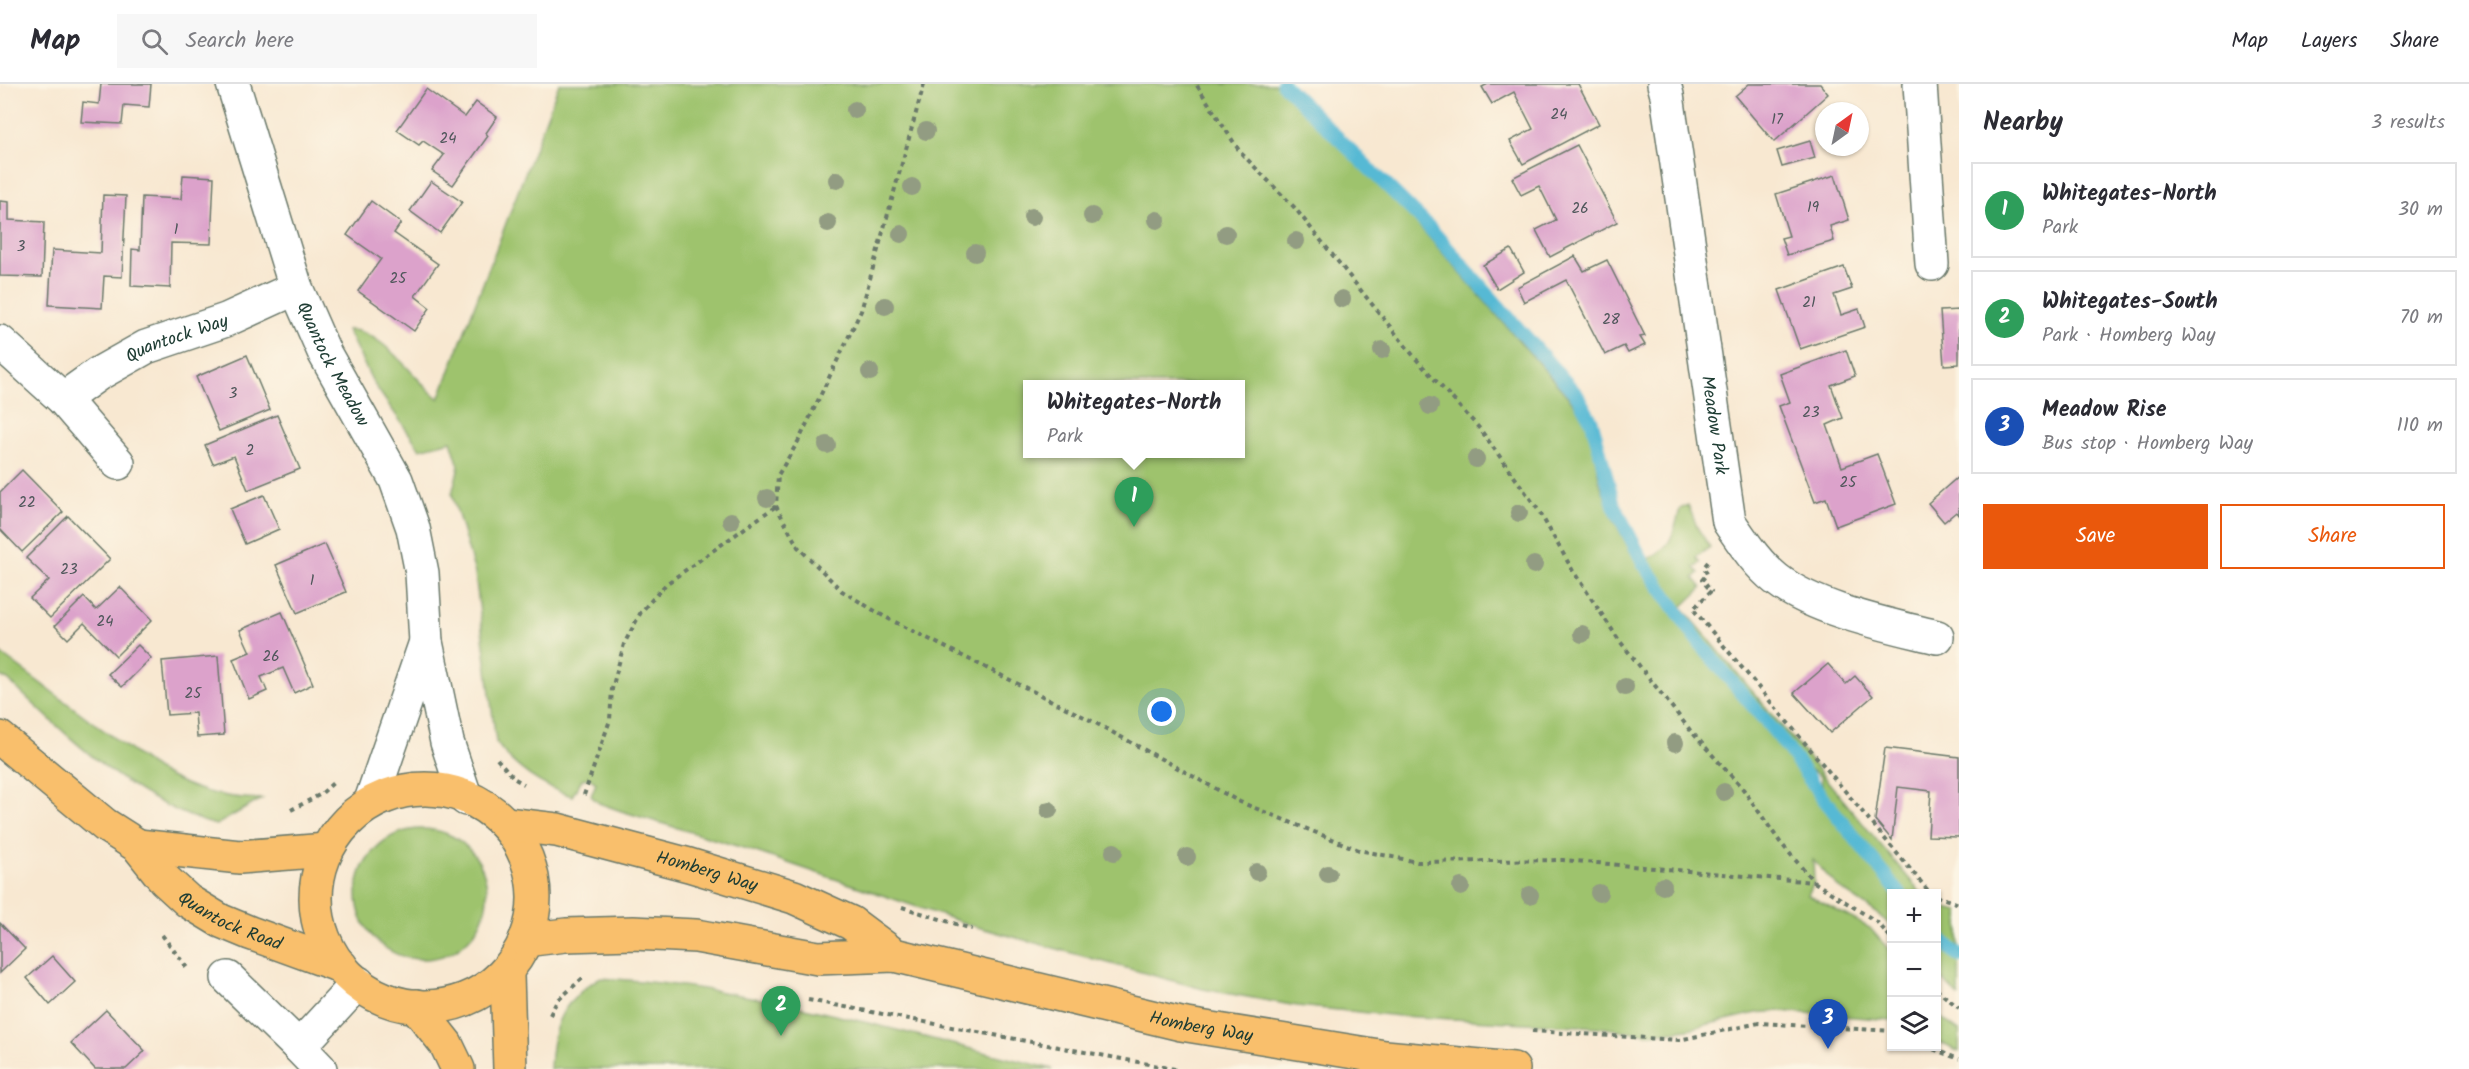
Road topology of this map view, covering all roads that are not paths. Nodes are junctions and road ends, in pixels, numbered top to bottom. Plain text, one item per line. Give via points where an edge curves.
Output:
1 (233, 84) edge
2 (1664, 84) edge
3 (1920, 84) edge
4 (1932, 264) dead end
5 (296, 288) junction
6 (0, 342) edge
7 (63, 399) junction
8 (118, 463) dead end
9 (1937, 637) dead end
10 (426, 642) junction
11 (0, 738) edge
12 (466, 799) junction
13 (371, 801) junction
14 (506, 824) junction
15 (138, 846) junction
16 (326, 850) junction
17 (525, 940) junction
18 (894, 955) junction
19 (350, 975) junction
20 (507, 975) junction
21 (228, 978) dead end
22 (416, 1006) junction
23 (310, 1058) edge
24 (458, 1069) edge
25 (510, 1069) edge
26 (1514, 1069) edge

1 - 5 street, Quantock Meadow
2 - 9 street, Meadow Park via 1729,522 1752,555 1777,580 1858,617
3 - 4 street
5 - 7 street, Quantock Way via 226,320 146,347
5 - 10 street, Quantock Meadow via 325,354 396,480 413,528 422,573
6 - 7 street
7 - 8 street
10 - 12 street, Quantock Meadow via 447,742
10 - 13 street, Quantock Meadow
11 - 15 main road, Quantock Road via 81,806
12 - 13 main road via 415,786
12 - 14 main road
13 - 16 main road via 338,831
14 - 17 main road via 522,846 531,871 534,895
14 - 18 main road, Homberg Way via 556,830 794,897 850,923
15 - 16 main road, Quantock Road via 240,857
15 - 19 main road, Quantock Road via 188,901 221,921
16 - 19 main road via 315,888 318,920 326,942
17 - 18 main road, Homberg Way via 633,933 696,936 818,958
17 - 20 main road
18 - 26 main road, Homberg Way via 1181,1024 1385,1057
19 - 22 main road, Quantock Road via 393,1003
19 - 23 street
20 - 22 main road, Quantock Road via 475,999 451,1006
20 - 25 main road
21 - 23 street
22 - 24 main road via 446,1044

